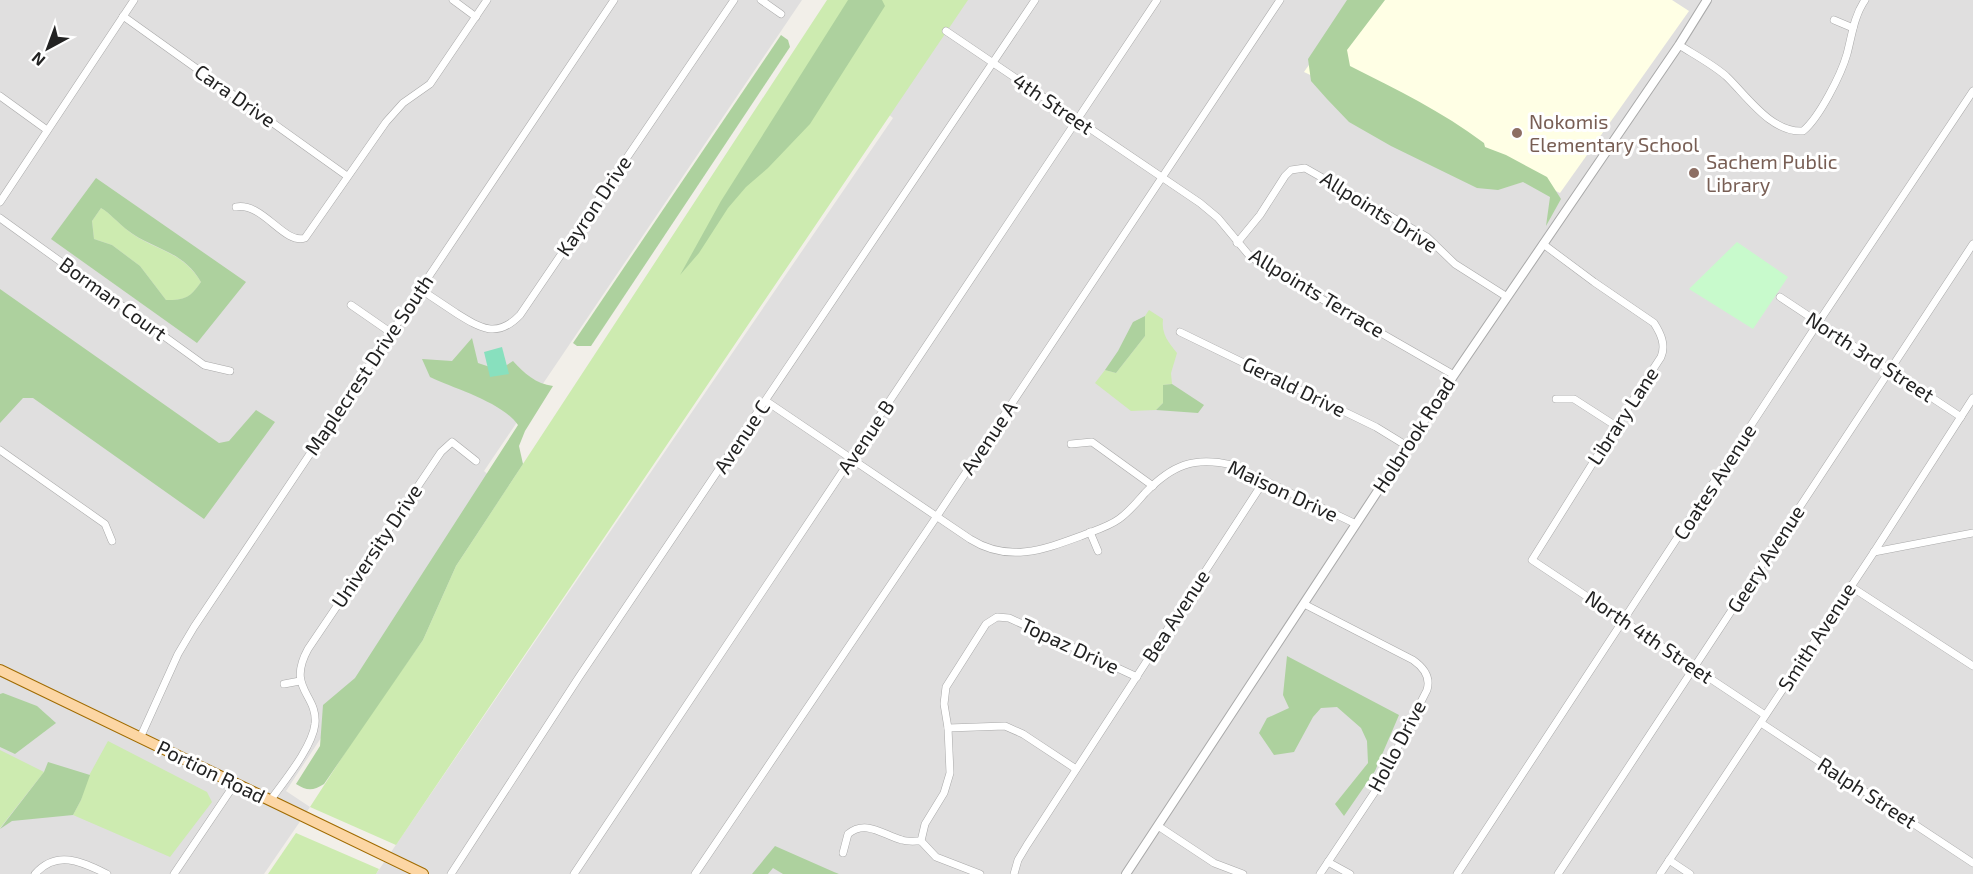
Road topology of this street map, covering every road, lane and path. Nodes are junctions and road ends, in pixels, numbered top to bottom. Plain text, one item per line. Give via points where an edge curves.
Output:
1 (134, 0) edge
2 (453, 0) edge
3 (488, 0) edge
4 (614, 0) edge
5 (734, 0) edge
6 (760, 0) edge
7 (1035, 0) edge
8 (1157, 0) edge
9 (1280, 0) edge
10 (1707, 0) edge
11 (1864, 0) edge
12 (781, 14) dead end
13 (123, 16) junction
14 (476, 17) junction
15 (1834, 20) dead end
16 (1853, 28) junction
17 (946, 31) dead end
18 (1679, 45) junction
19 (993, 63) junction
20 (1973, 91) edge
21 (0, 96) edge
22 (1077, 120) junction
23 (47, 130) junction
24 (347, 176) junction
25 (1162, 176) junction
26 (0, 202) edge
27 (236, 207) dead end
28 (0, 218) edge
29 (1237, 243) junction
30 (1543, 244) junction
31 (1973, 244) edge
32 (420, 289) junction
33 (1507, 297) junction
34 (1780, 297) dead end
35 (351, 305) dead end
36 (1818, 323) junction
37 (390, 332) junction
38 (1180, 332) dead end
39 (1890, 370) junction
40 (230, 371) dead end
41 (1454, 375) junction
42 (1556, 399) dead end
43 (1973, 399) edge
44 (766, 401) junction
45 (1961, 417) junction
46 (1616, 426) junction
47 (1071, 444) dead end
48 (1407, 446) junction
49 (0, 450) edge
50 (851, 459) junction
51 (476, 461) dead end
52 (1264, 482) junction
53 (1153, 486) junction
54 (937, 516) junction
55 (1356, 524) junction
56 (1090, 532) junction
57 (1973, 533) edge
58 (112, 540) dead end
59 (1098, 551) dead end
60 (1874, 552) junction
61 (1532, 560) joint
62 (1850, 585) junction
63 (1304, 604) junction
64 (1625, 620) junction
65 (1973, 666) edge
66 (1696, 668) junction
67 (0, 670) edge
68 (1137, 677) junction
69 (300, 681) junction
70 (284, 684) dead end
71 (1765, 715) junction
72 (1761, 723) junction
73 (948, 728) junction
74 (140, 738) junction
75 (1076, 769) junction
76 (234, 785) junction
77 (270, 801) junction
78 (1158, 826) junction
79 (921, 841) junction
80 (843, 853) dead end
81 (1669, 860) junction
82 (1328, 862) junction
83 (1973, 863) edge
84 (35, 874) edge
85 (107, 874) edge
86 (174, 874) edge
87 (423, 874) edge
88 (451, 874) edge
89 (574, 874) edge
90 (695, 874) edge
91 (980, 874) edge
92 (1014, 874) edge
93 (1126, 874) edge
94 (1243, 874) edge
95 (1320, 874) edge
96 (1350, 874) edge
97 (1457, 874) edge
98 (1558, 874) edge
99 (1660, 874) edge
100 (1690, 874) edge

1 - 13 street
2 - 14 street
3 - 14 street
4 - 32 street, Maplecrest Drive South
5 - 32 street, Kayron Drive via 512,323 490,330 478,327
6 - 12 street
7 - 19 street, Avenue C
8 - 22 street, Avenue B
9 - 25 street, Avenue A
10 - 18 street, Holbrook Road
11 - 16 street
13 - 23 street
13 - 24 street, Cara Drive
14 - 24 street via 430,84 403,103
15 - 16 street
16 - 18 street via 1830,92 1803,131 1788,130 1770,119 1725,75
17 - 19 street, 4th Street
18 - 30 street, Holbrook Road
19 - 22 street, 4th Street
19 - 44 street, Avenue C
20 - 36 street, Coates Avenue
21 - 23 street
22 - 25 street, 4th Street
22 - 50 street, Avenue B
23 - 26 street
24 - 27 street via 305,238 299,240 253,209
25 - 29 street, Allpoints Terrace via 1218,218
25 - 54 street, Avenue A
28 - 40 street, Borman Court via 204,364
29 - 33 street, Allpoints Drive via 1285,176 1291,170 1305,168 1427,237 1455,264
29 - 41 street, Allpoints Terrace via 1274,272
30 - 33 street, Holbrook Road
30 - 46 street, Library Lane via 1648,318 1659,330 1664,350 1661,357
31 - 39 street, Geery Avenue
32 - 37 street, Maplecrest Drive South
33 - 41 street, Holbrook Road
34 - 36 street, North 3rd Street
35 - 37 street
36 - 39 street, North 3rd Street
36 - 64 street, Coates Avenue
37 - 74 street, Maplecrest Drive South via 194,627
38 - 48 street, Gerald Drive via 1376,427
39 - 45 street, North 3rd Street
39 - 66 street, Geery Avenue
41 - 48 street, Holbrook Road
42 - 46 street via 1574,399
43 - 45 street, Smith Avenue
44 - 50 street, Maison Drive
44 - 88 street, Avenue C
45 - 60 street, Smith Avenue
46 - 61 street, Library Lane
47 - 53 street via 1092,442
48 - 55 street, Holbrook Road
49 - 58 street via 105,524
50 - 54 street, Maison Drive
50 - 89 street, Avenue B
51 - 69 street, University Drive via 452,442 441,452 308,649
52 - 53 street, Maison Drive via 1232,465 1207,460 1177,468
52 - 55 street, Maison Drive
52 - 68 street, Bea Avenue
53 - 56 street, Maison Drive via 1118,520
54 - 56 street, Maison Drive via 979,545 1014,553 1044,550
54 - 90 street, Avenue A
55 - 63 street, Holbrook Road
56 - 59 street
57 - 60 street
60 - 62 street, Smith Avenue
61 - 64 street, North 4th Street
62 - 65 street
62 - 71 street, Smith Avenue
63 - 78 street, Holbrook Road
63 - 82 street, Hollo Drive via 1413,660 1424,670 1428,682 1376,790
64 - 66 street, North 4th Street
64 - 97 street, Coates Avenue
66 - 71 street, North 4th Street
66 - 98 street, Geery Avenue
67 - 74 main road, Portion Road
68 - 73 street, Topaz Drive via 1009,618 997,617 986,624 946,687
68 - 75 street, Bea Avenue
69 - 70 street
69 - 77 street via 313,712 314,733
71 - 72 street, Smith Avenue
72 - 81 street, Smith Avenue
72 - 83 street, Ralph Street
73 - 75 street via 1005,726
73 - 79 street, Topaz Drive via 948,783 925,824
74 - 76 main road, Portion Road
75 - 92 street, Bea Avenue via 1018,860
76 - 77 main road, Portion Road
76 - 86 street
77 - 87 main road, Portion Road
78 - 93 street, Holbrook Road
78 - 94 street via 1214,863
79 - 80 street via 902,840 861,827 848,834
79 - 91 street via 936,857
81 - 99 street, Smith Avenue
81 - 100 street
82 - 95 street, Hollo Drive
82 - 96 street
84 - 85 street via 42,866 62,860 84,863

